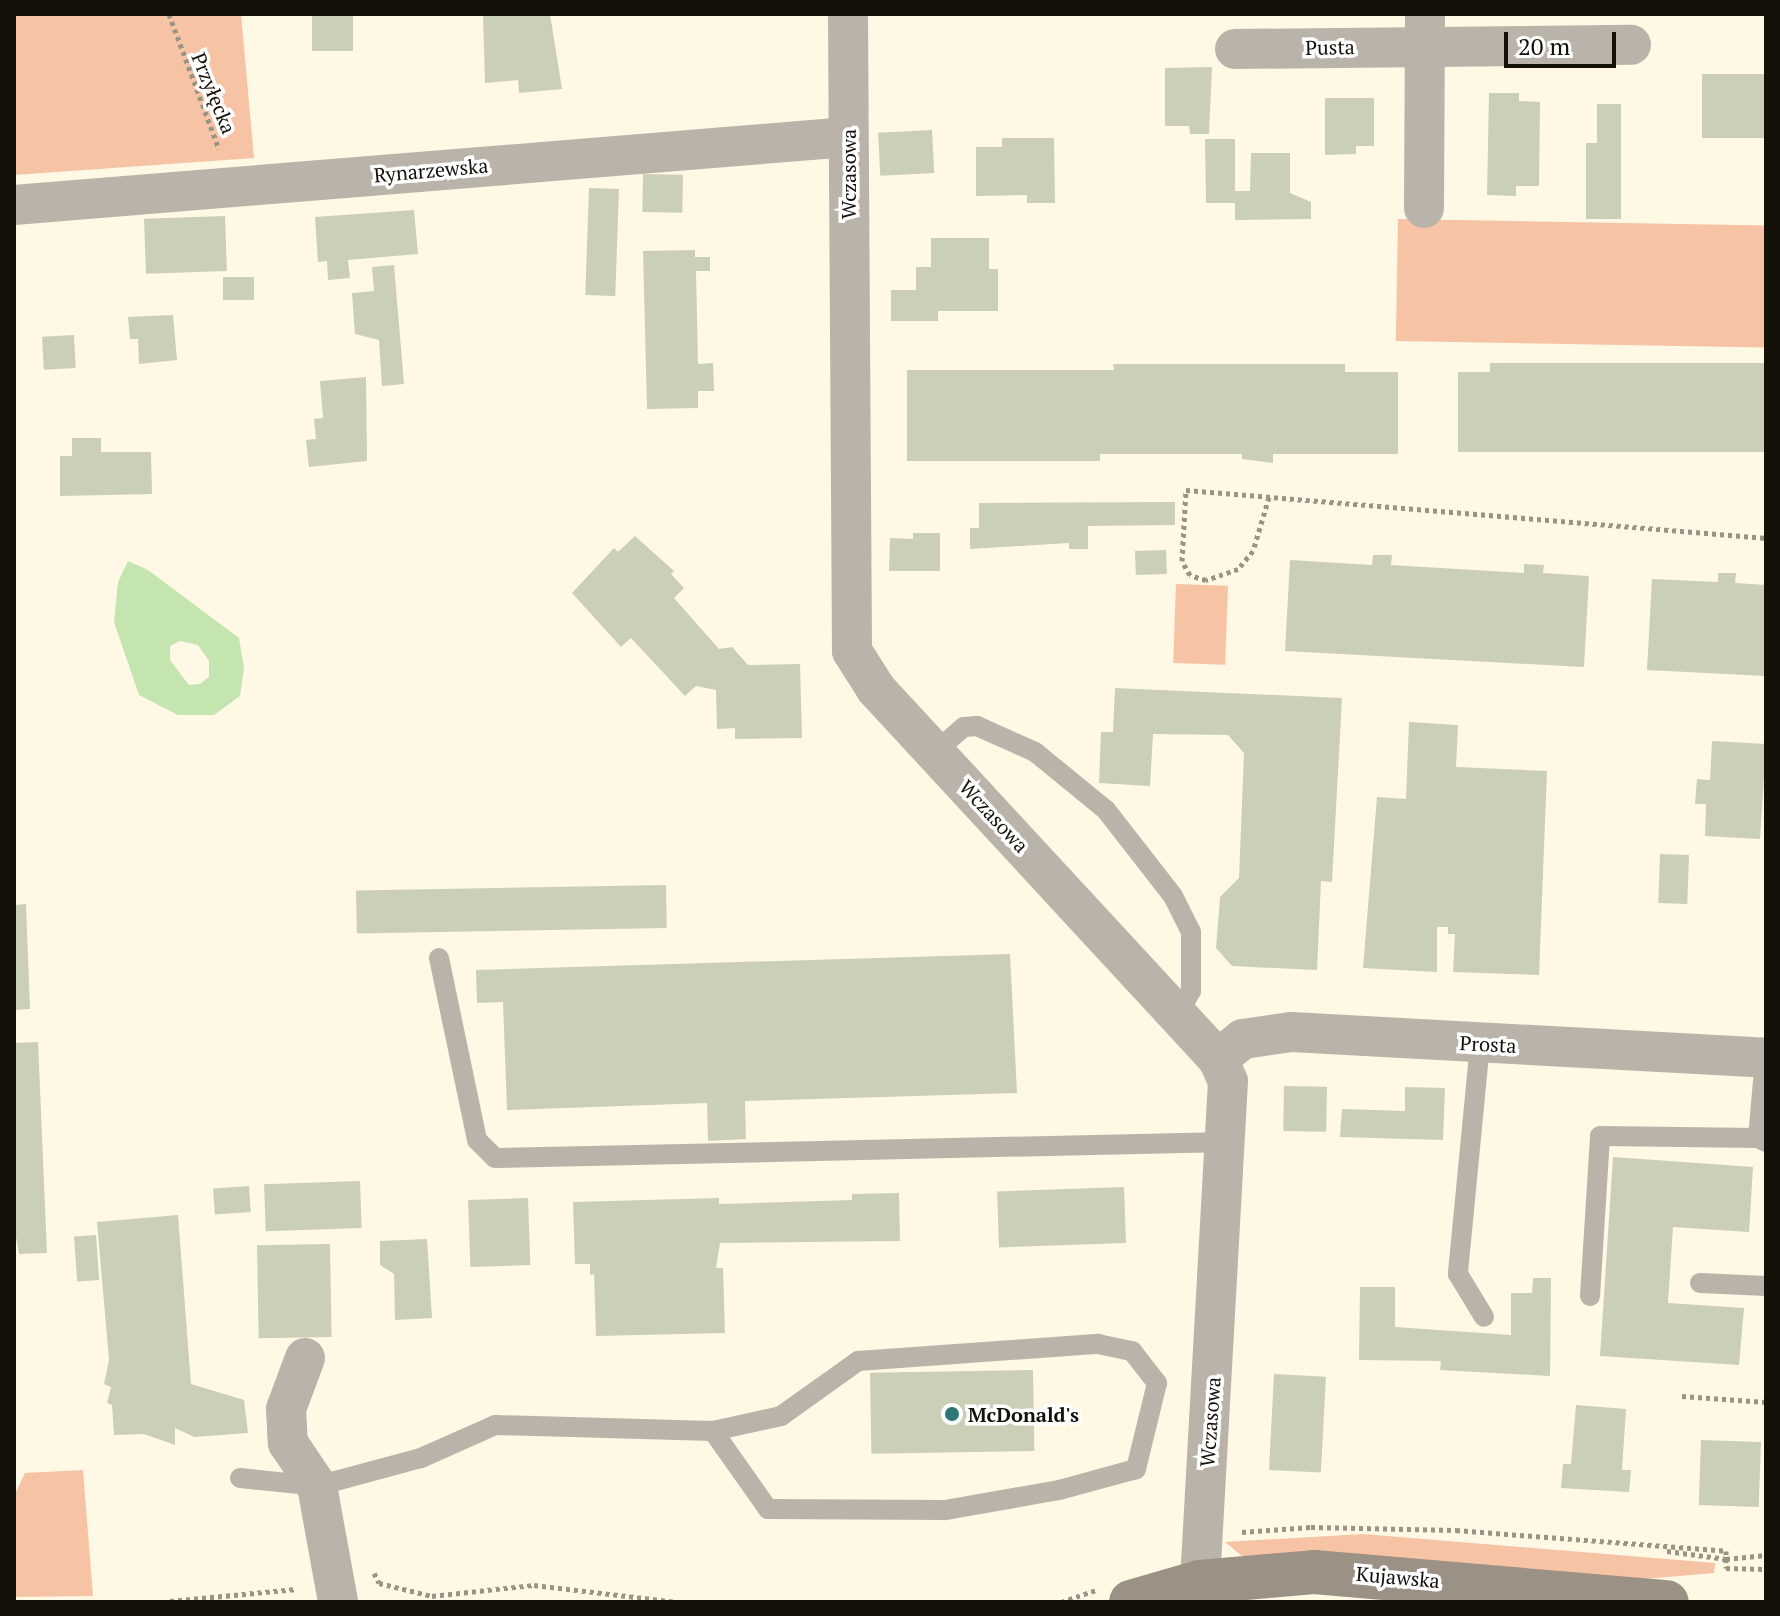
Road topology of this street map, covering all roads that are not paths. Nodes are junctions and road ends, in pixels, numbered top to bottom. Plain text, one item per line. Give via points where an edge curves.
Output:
1 (848, 14) edge
2 (1425, 30) edge
3 (1631, 45) dead end
4 (1235, 49) dead end
5 (848, 137) junction
6 (14, 205) edge
7 (1424, 208) dead end
8 (935, 752) junction
9 (439, 958) dead end
10 (1177, 1015) junction
11 (1480, 1044) junction
12 (1765, 1058) edge
13 (1218, 1059) junction
14 (1762, 1140) edge
15 (1228, 1142) junction
16 (1700, 1283) dead end
17 (1766, 1286) edge
18 (1590, 1296) dead end
19 (1484, 1317) dead end
20 (305, 1358) dead end
21 (713, 1431) junction
22 (240, 1478) dead end
23 (317, 1486) junction
24 (1200, 1582) junction
25 (336, 1584) edge
26 (1131, 1602) edge
27 (1667, 1602) edge

1 - 5 street, Wczasowa
2 - 3 street, Pusta
2 - 4 street, Pusta
2 - 7 street
5 - 6 street, Rynarzewska
5 - 8 street, Wczasowa via 852,651 876,689
8 - 10 street, Wczasowa
8 - 10 lane via 964,727 977,726 1035,752 1106,810 1173,896 1191,932 1191,991
9 - 15 lane via 477,1140 495,1158
10 - 13 street, Wczasowa
11 - 12 street, Prosta
11 - 13 street, Prosta via 1263,1033 1243,1039
11 - 19 lane via 1458,1274
12 - 14 lane
13 - 15 street, Wczasowa via 1230,1101
14 - 18 lane via 1600,1136
15 - 24 street, Wczasowa
16 - 17 lane
20 - 23 street via 286,1409 288,1443
21 - 21 lane via 768,1509 945,1510 1059,1490 1136,1469 1157,1383 1132,1351 1098,1344 858,1361 781,1416
21 - 23 lane via 495,1425 421,1458
22 - 23 lane
23 - 25 street
24 - 26 main road, Kujawska
24 - 27 main road, Kujawska via 1280,1572 1359,1574

